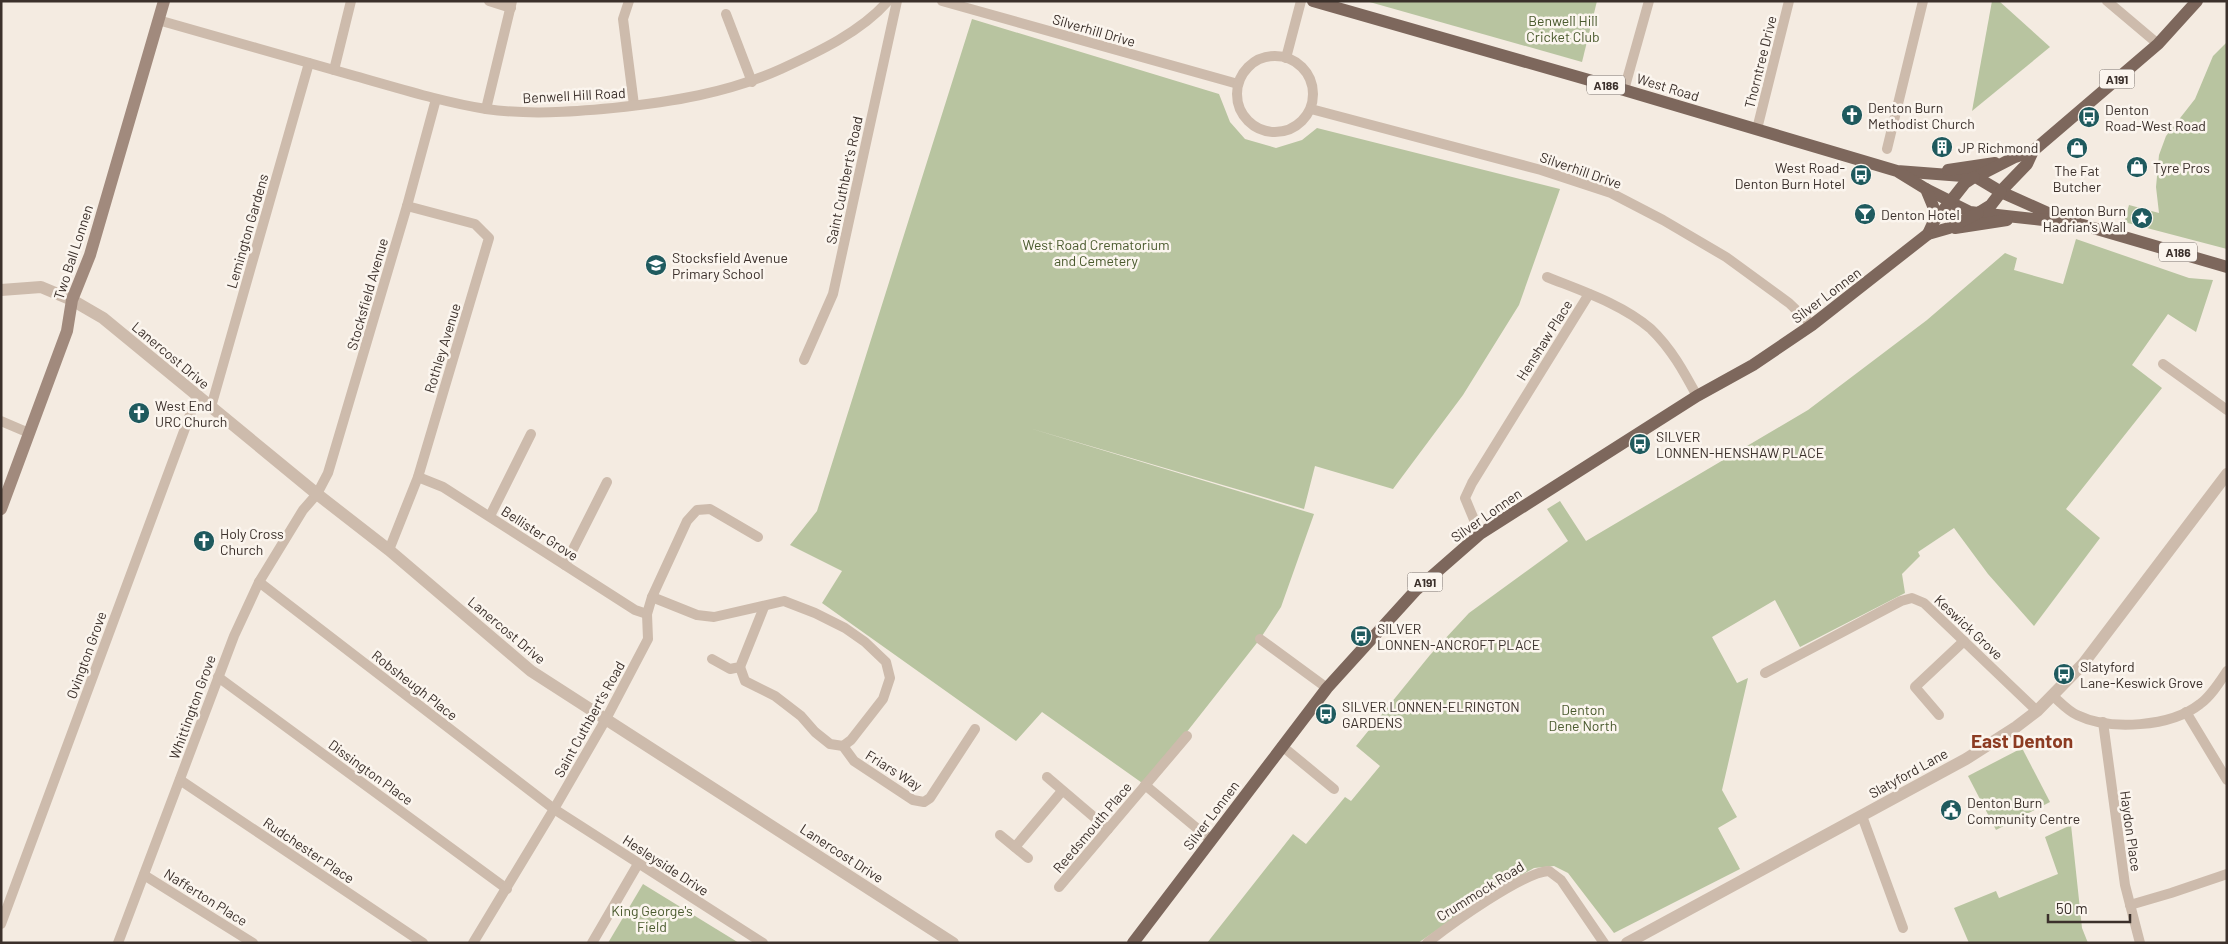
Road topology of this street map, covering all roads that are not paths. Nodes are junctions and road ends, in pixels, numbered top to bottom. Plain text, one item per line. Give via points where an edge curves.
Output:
1 (164, 1) edge
2 (351, 1) edge
3 (489, 1) edge
4 (629, 1) edge
5 (888, 1) edge
6 (897, 1) edge
7 (942, 1) edge
8 (1301, 1) edge
9 (1313, 1) edge
10 (1649, 1) edge
11 (1789, 1) edge
12 (1923, 1) edge
13 (2107, 1) edge
14 (2197, 1) edge
15 (512, 4) edge
16 (726, 14) dead end
17 (158, 20) junction
18 (2158, 44) junction
19 (1286, 58) junction
20 (309, 63) junction
21 (334, 70) junction
22 (752, 82) junction
23 (1238, 84) junction
24 (1624, 90) junction
25 (436, 99) junction
26 (634, 105) junction
27 (486, 109) junction
28 (1311, 109) junction
29 (1757, 129) junction
30 (1887, 149) dead end
31 (2033, 151) junction
32 (2005, 162) junction
33 (1898, 171) junction
34 (2020, 172) junction
35 (1927, 175) junction
36 (1975, 177) junction
37 (1926, 189) junction
38 (2001, 192) junction
39 (1950, 201) junction
40 (2021, 201) junction
41 (407, 206) junction
42 (1978, 213) junction
43 (2024, 217) junction
44 (2059, 218) junction
45 (1934, 221) junction
46 (1949, 228) junction
47 (1928, 234) junction
48 (2227, 267) edge
49 (1547, 277) dead end
50 (1, 290) edge
51 (1589, 294) junction
52 (72, 300) junction
53 (1812, 325) junction
54 (804, 360) dead end
55 (2163, 364) dead end
56 (197, 396) junction
57 (1696, 396) junction
58 (211, 407) junction
59 (2227, 410) edge
60 (1, 421) edge
61 (29, 432) junction
62 (532, 434) dead end
63 (2227, 474) edge
64 (418, 477) junction
65 (607, 482) dead end
66 (317, 494) junction
67 (1, 509) edge
68 (490, 516) junction
69 (1480, 534) junction
70 (758, 537) dead end
71 (389, 550) junction
72 (565, 565) junction
73 (259, 582) junction
74 (652, 598) junction
75 (764, 607) junction
76 (647, 614) junction
77 (1260, 639) dead end
78 (1964, 641) junction
79 (712, 659) dead end
80 (740, 667) junction
81 (2227, 671) edge
82 (1765, 672) dead end
83 (218, 677) junction
84 (1328, 688) junction
85 (2052, 696) junction
86 (2037, 711) junction
87 (2186, 712) junction
88 (1939, 715) dead end
89 (606, 718) junction
90 (2103, 722) junction
91 (976, 729) dead end
92 (1187, 736) dead end
93 (843, 746) junction
94 (1282, 746) junction
95 (1047, 777) dead end
96 (180, 780) junction
97 (2227, 780) edge
98 (1146, 785) junction
99 (1334, 789) dead end
100 (1062, 791) junction
101 (554, 809) junction
102 (1862, 816) junction
103 (1108, 829) junction
104 (1000, 835) dead end
105 (1211, 840) junction
106 (1014, 847) junction
107 (1028, 858) dead end
108 (638, 864) junction
109 (2227, 874) edge
110 (144, 875) junction
111 (1059, 888) dead end
112 (507, 889) junction
113 (2130, 905) junction
114 (1, 924) edge
115 (1903, 928) dead end
116 (1643, 939) edge
117 (118, 943) edge
118 (253, 943) edge
119 (422, 943) edge
120 (473, 943) edge
121 (592, 943) edge
122 (763, 943) edge
123 (953, 943) edge
124 (1133, 943) edge
125 (1427, 943) edge
126 (1604, 943) edge
127 (1627, 943) edge
128 (2140, 943) edge

1 - 17 main road, Two Ball Lonnen
2 - 21 street
3 - 15 street
4 - 26 street via 623,19
5 - 22 street, Benwell Hill Road via 850,32 807,57
6 - 54 street, Saint Cuthbert's Road via 833,294
7 - 23 street, Silverhill Drive
8 - 19 street
9 - 24 main road, West Road / A186
10 - 24 street
11 - 29 street, Thorntree Drive
12 - 30 street
13 - 18 street
14 - 18 main road, A191
15 - 27 street
16 - 22 street
17 - 20 street, Benwell Hill Road
17 - 52 main road, Two Ball Lonnen via 90,255
18 - 31 main road, A191
19 - 23 street via 1274,56 1257,61 1243,73
19 - 28 street via 1298,63 1309,78 1313,96
20 - 21 street, Benwell Hill Road
20 - 58 street, Lemington Gardens
21 - 25 street, Benwell Hill Road
22 - 26 street, Benwell Hill Road via 678,100
23 - 28 street via 1238,102 1245,118 1264,131 1286,131 1296,126
24 - 29 main road, West Road / A186
25 - 27 street, Benwell Hill Road
25 - 41 street, Stocksfield Avenue
26 - 27 street, Benwell Hill Road via 534,114
28 - 53 street, Silverhill Drive via 1541,170 1611,192 1726,257 1789,303
29 - 33 main road, West Road / A186
31 - 32 main road, A191
31 - 34 main road, A191
32 - 35 main road
32 - 36 main road, A191
33 - 35 main road, West Road / A186
33 - 37 main road, West Road / A186
34 - 38 main road, A191
34 - 40 main road via 2017,188
35 - 36 main road, West Road / A186
36 - 38 main road, A186
36 - 39 main road, A191 via 1965,183
37 - 39 main road, West Road / A186
37 - 45 main road via 1933,206
38 - 40 main road, A186
38 - 42 main road, A191 via 1991,205
39 - 42 main road, A186
39 - 45 main road, Silver Lonnen / A191
40 - 44 main road, A186
41 - 64 street, Rothley Avenue via 475,224 489,238
41 - 66 street, Stocksfield Avenue via 328,473
42 - 43 main road, A186
42 - 46 main road, Silver Lonnen / A191
43 - 44 main road, A186
43 - 46 main road
44 - 48 main road, A186
45 - 47 main road, Silver Lonnen / A191
46 - 47 main road, Silver Lonnen / A191
47 - 53 main road, Silver Lonnen / A191
49 - 51 street
50 - 52 street, Lanercost Drive via 41,287
51 - 57 street, Henshaw Place via 1621,309 1651,329 1677,360
51 - 69 street, Henshaw Place via 1472,482 1465,498
52 - 56 street, Lanercost Drive via 103,318
52 - 61 main road, Two Ball Lonnen via 67,331
53 - 57 main road, Silver Lonnen / A191 via 1752,365
55 - 59 street
56 - 58 street, Lanercost Drive
56 - 114 street, Ovington Grove
57 - 69 main road, Silver Lonnen / A191
58 - 66 street, Lanercost Drive
60 - 61 street
61 - 67 main road, Two Ball Lonnen
62 - 68 street
63 - 85 street, Slatyford Lane via 2083,664
64 - 68 street, Bellister Grove via 443,486
64 - 71 street, Rothley Avenue
65 - 72 street
66 - 71 street, Lanercost Drive
66 - 73 street, Whittington Grove via 303,510
68 - 72 street, Bellister Grove
69 - 84 main road, Silver Lonnen / A191 via 1416,590
70 - 74 street, Saint Cuthbert's Road via 710,509 698,510 686,520
71 - 89 street, Lanercost Drive via 531,671
72 - 76 street, Bellister Grove via 635,610
73 - 83 street, Whittington Grove
73 - 101 street, Robsheugh Place
74 - 75 street via 697,615 714,617
74 - 76 street, Saint Cuthbert's Road
75 - 80 street
75 - 93 street via 784,601 815,613 845,628 886,662 890,678 883,699
76 - 89 street, Saint Cuthbert's Road via 648,639
77 - 84 street
78 - 82 street, Keswick Grove via 1924,603 1912,598
78 - 86 street, Keswick Grove
78 - 88 street via 1916,687
79 - 80 street via 730,669
80 - 93 street, Friars Way via 745,681 775,696 830,744
81 - 87 street via 2200,704
83 - 96 street, Whittington Grove
83 - 112 street, Dissington Place
84 - 94 main road, Silver Lonnen / A191
85 - 86 street, Slatyford Lane
85 - 90 street via 2077,715
86 - 102 street, Slatyford Lane via 1966,758
87 - 90 street via 2155,722 2120,726
87 - 97 street
89 - 101 street, Saint Cuthbert's Road
89 - 123 street, Lanercost Drive
90 - 113 street, Haydon Place
91 - 93 street, Friars Way via 930,798 924,802 913,800 868,771 854,761
92 - 98 street, Reedsmouth Place
94 - 99 street
94 - 105 main road, Silver Lonnen / A191
95 - 100 street
96 - 110 street, Whittington Grove
96 - 119 street, Rudchester Place
98 - 103 street, Reedsmouth Place
98 - 105 street, Reedsmouth Place
100 - 103 street
100 - 106 street
101 - 108 street, Hesleyside Drive
101 - 112 street, Saint Cuthbert's Road
102 - 115 street
102 - 116 street, Slatyford Lane
103 - 111 street, Reedsmouth Place
104 - 106 street
105 - 124 main road, Silver Lonnen / A191
106 - 107 street
108 - 121 street
108 - 122 street, Hesleyside Drive
109 - 113 street
110 - 117 street, Whittington Grove
110 - 118 street, Nafferton Place
112 - 120 street, Saint Cuthbert's Road
113 - 128 street, Haydon Place
116 - 127 street, Slatyford Lane
125 - 126 street, Crummock Road via 1491,898 1533,874 1549,871 1562,880

